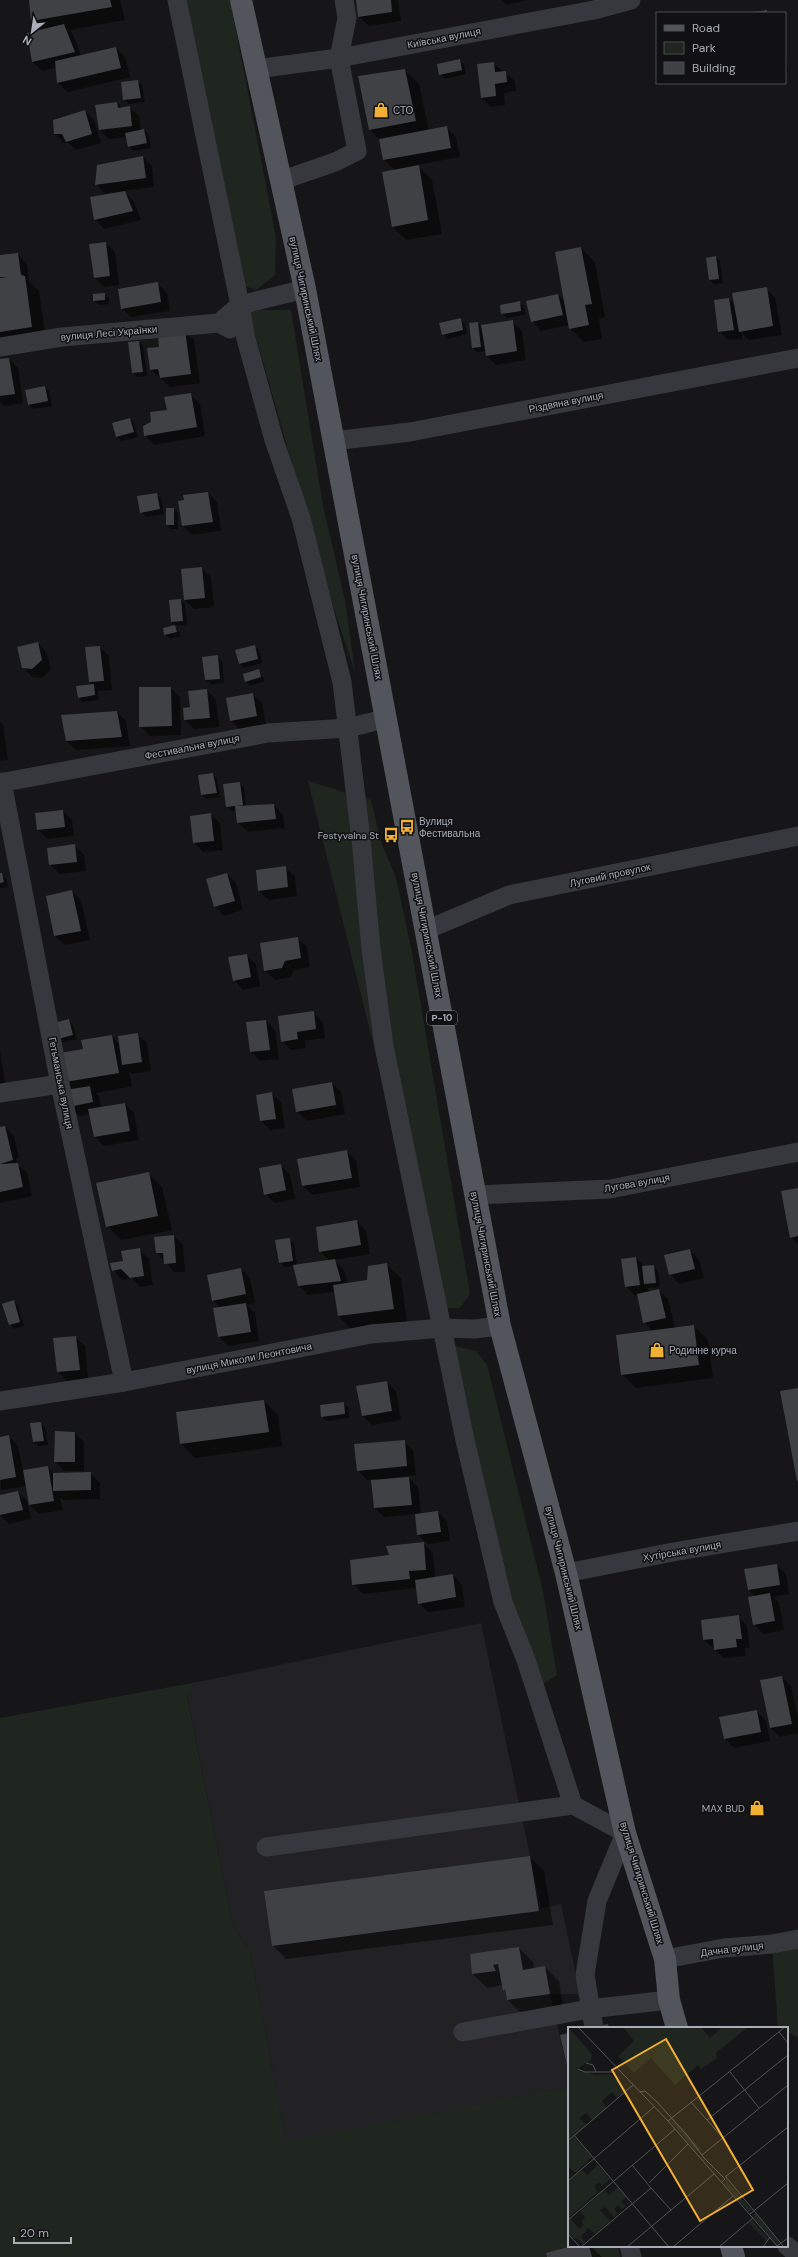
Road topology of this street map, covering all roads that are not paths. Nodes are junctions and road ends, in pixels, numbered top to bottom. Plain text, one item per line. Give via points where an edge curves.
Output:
1 (177, 0) edge
2 (241, 0) edge
3 (344, 0) edge
4 (631, 0) edge
5 (339, 58) junction
6 (256, 69) junction
7 (280, 181) junction
8 (305, 289) junction
9 (240, 305) junction
10 (219, 323) junction
11 (245, 335) junction
12 (0, 347) edge
13 (798, 358) edge
14 (333, 441) junction
15 (384, 719) junction
16 (348, 728) junction
17 (1, 783) edge
18 (798, 836) edge
19 (426, 930) junction
20 (60, 1084) junction
21 (0, 1093) edge
22 (798, 1152) edge
23 (474, 1196) junction
24 (500, 1326) junction
25 (442, 1328) junction
26 (124, 1382) junction
27 (0, 1401) edge
28 (798, 1531) edge
29 (566, 1574) junction
30 (573, 1805) junction
31 (625, 1833) junction
32 (266, 1847) dead end
33 (798, 1938) edge
34 (665, 1959) junction
35 (670, 2000) junction
36 (589, 2009) junction
37 (594, 2027) edge
38 (677, 2027) edge
39 (463, 2032) dead end
40 (630, 2247) edge
41 (731, 2247) edge
42 (788, 2247) edge
43 (798, 2255) edge
44 (632, 2257) edge
45 (734, 2257) edge

1 - 9 street
2 - 6 main road, вулиця Чигиринський Шлях / Р-10
3 - 5 street via 347,18
4 - 5 street, Київська вулиця via 594,10
5 - 6 street, Київська вулиця
5 - 7 street via 357,152
6 - 7 main road, вулиця Чигиринський Шлях / Р-10
7 - 8 main road, вулиця Чигиринський Шлях / Р-10
8 - 9 street
8 - 14 main road, вулиця Чигиринський Шлях / Р-10
9 - 10 street
9 - 11 street
10 - 11 street
10 - 12 street, вулиця Лесі Українки via 62,337
11 - 16 street via 274,440 301,518 342,682
13 - 14 street, Різдвяна вулиця via 410,432
14 - 15 main road, вулиця Чигиринський Шлях / Р-10 via 377,669
15 - 16 street, Фестивальна вулиця
15 - 19 main road, вулиця Чигиринський Шлях / Р-10
16 - 17 street, Фестивальна вулиця via 268,733
16 - 25 street via 370,941 384,1046
17 - 20 street, Гетьманська вулиця
18 - 19 street, Луговий провулок via 509,895
19 - 23 main road, вулиця Чигиринський Шлях / Р-10
20 - 21 street
20 - 26 street, Гетьманська вулиця
22 - 23 street, Лугова вулиця via 610,1189
23 - 24 main road, вулиця Чигиринський Шлях / Р-10
24 - 25 street, вулиця Миколи Леонтовича via 474,1329
24 - 29 main road, вулиця Чигиринський Шлях / Р-10
25 - 26 street, вулиця Миколи Леонтовича via 371,1334
25 - 30 street via 503,1602 526,1660
26 - 27 street, вулиця Миколи Леонтовича
28 - 29 street, Хутірська вулиця via 673,1552
29 - 31 main road, вулиця Чигиринський Шлях / Р-10
30 - 31 street
30 - 32 street
31 - 34 main road, вулиця Чигиринський Шлях / Р-10
31 - 36 street via 597,1901 585,1975
33 - 34 street, Дачна вулиця
34 - 35 main road, вулиця Чигиринський Шлях / Р-10
35 - 36 street
35 - 38 main road, вулиця Чигиринський Шлях / Р-10
36 - 37 street
36 - 39 street
40 - 44 street
41 - 45 main road
42 - 43 street

